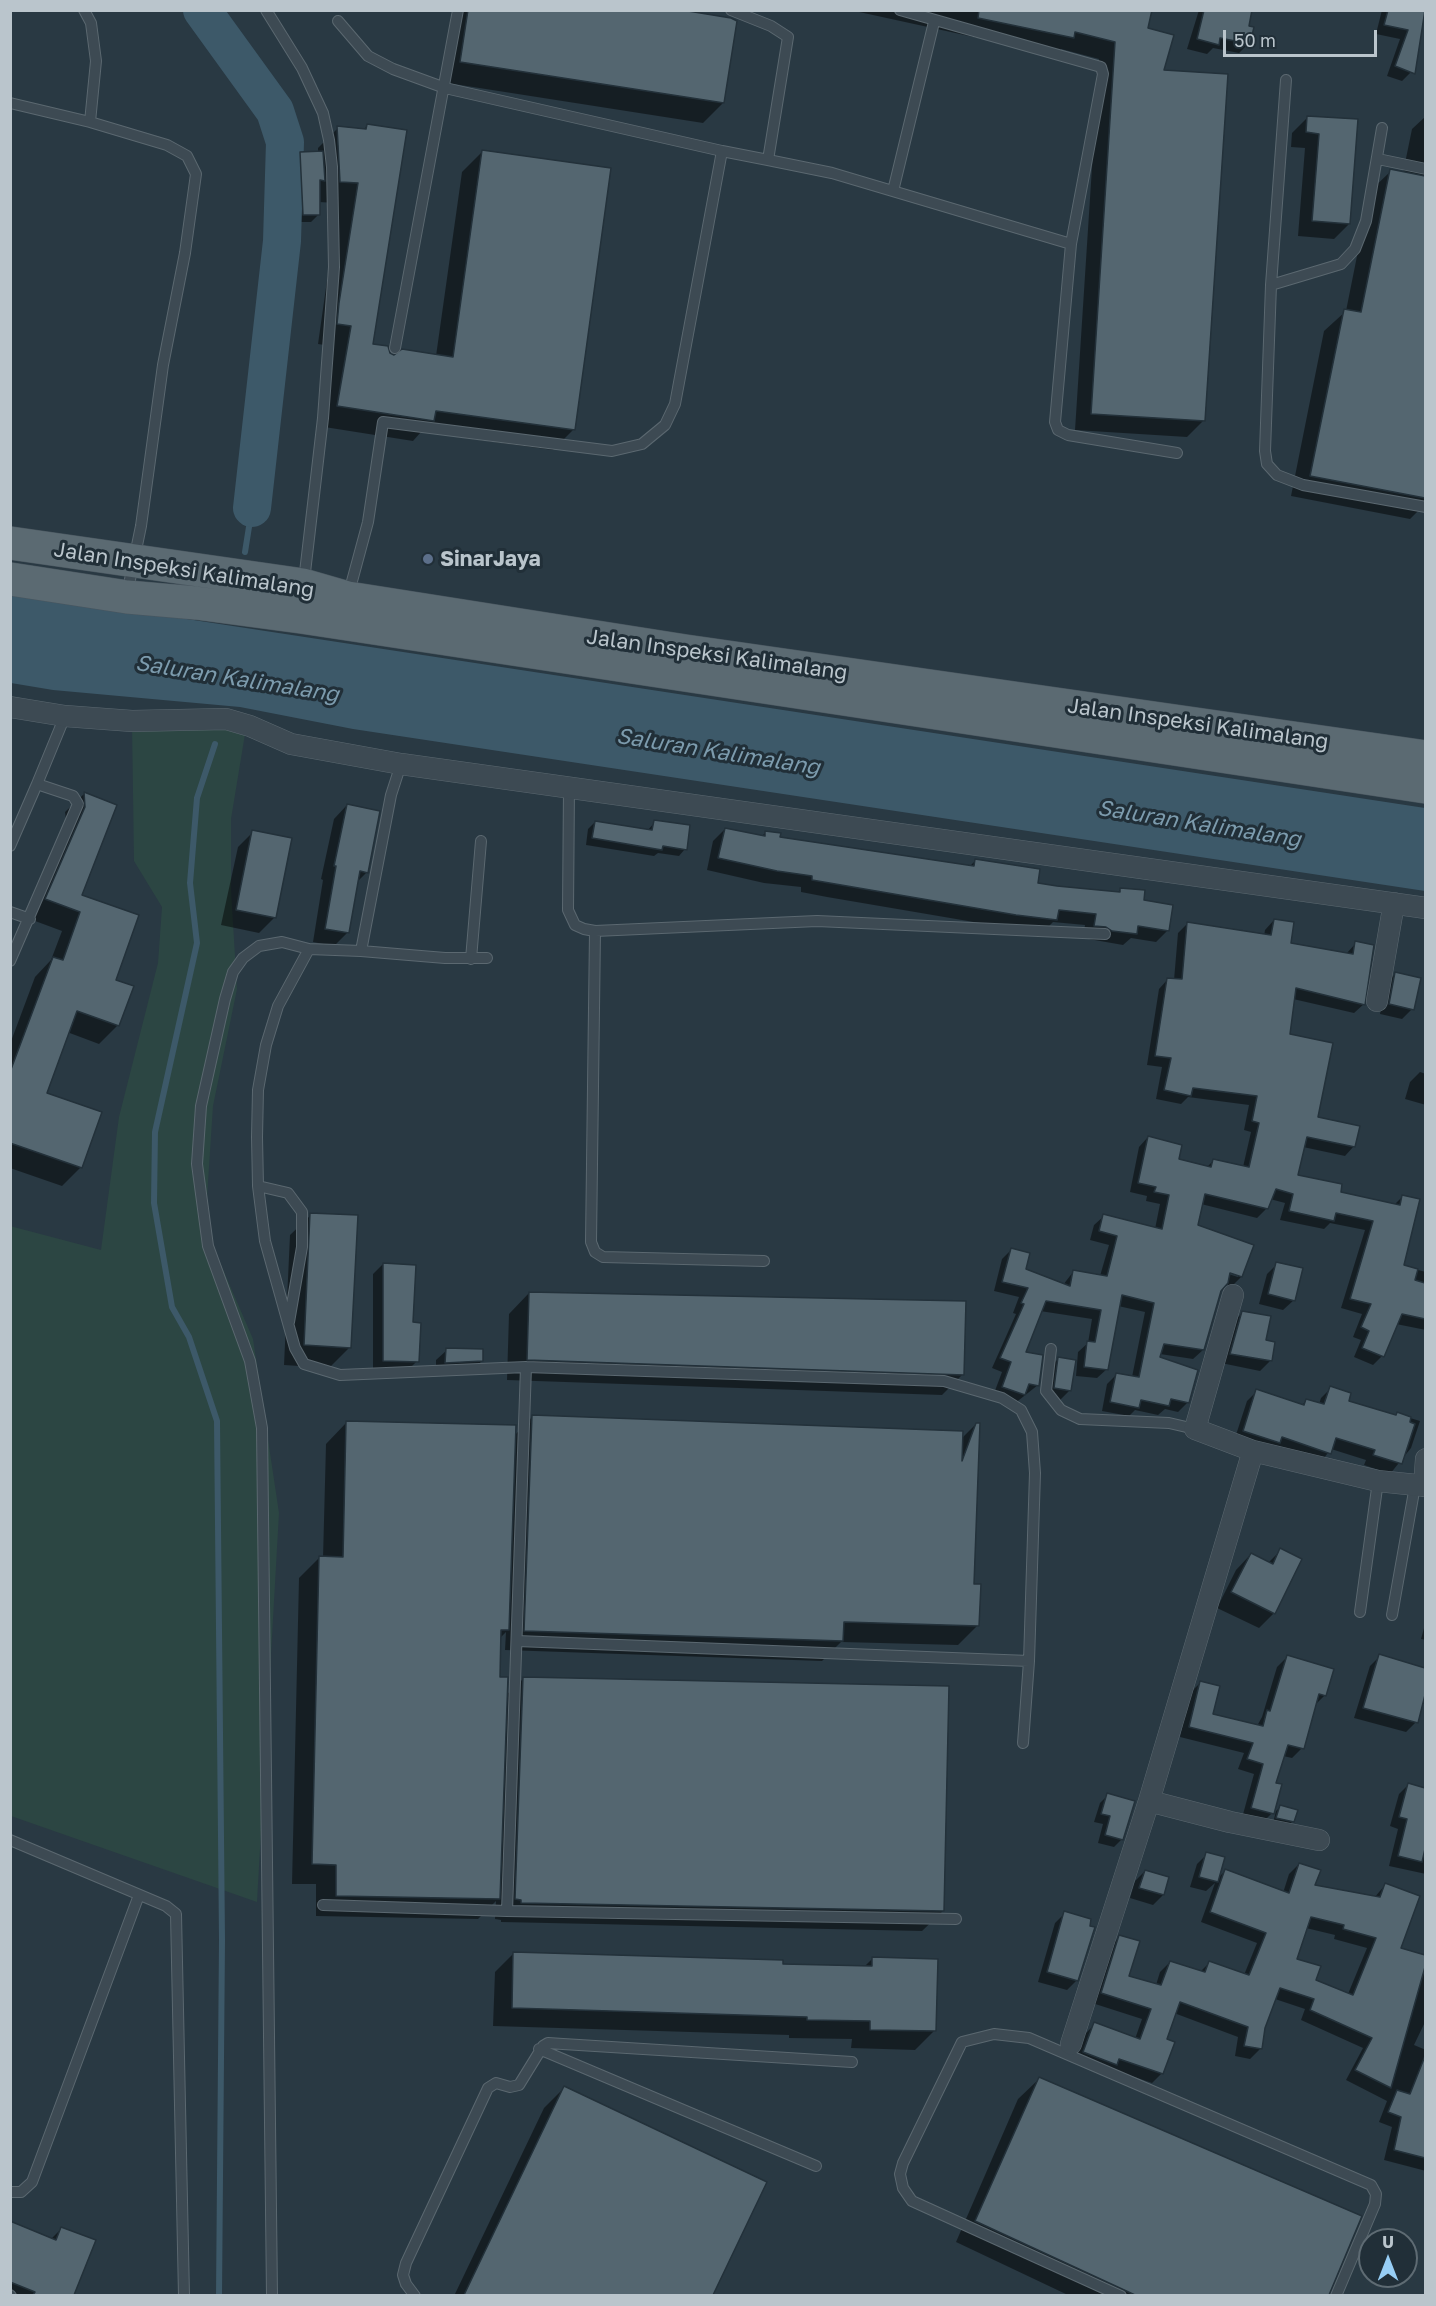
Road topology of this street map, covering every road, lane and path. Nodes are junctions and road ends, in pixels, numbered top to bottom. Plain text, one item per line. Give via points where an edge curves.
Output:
1 (84, 10) edge
2 (266, 10) edge
3 (458, 10) edge
4 (731, 10) edge
5 (900, 10) edge
6 (338, 21) dead end
7 (934, 22) junction
8 (1286, 80) dead end
9 (445, 88) junction
10 (10, 103) edge
11 (90, 122) junction
12 (1382, 128) dead end
13 (722, 151) junction
14 (1378, 159) junction
15 (768, 160) junction
16 (1425, 169) edge
17 (893, 191) junction
18 (1071, 244) junction
19 (1271, 285) junction
20 (395, 348) dead end
21 (1177, 453) dead end
22 (1425, 507) edge
23 (10, 543) edge
24 (134, 562) junction
25 (10, 579) edge
26 (127, 597) junction
27 (297, 604) junction
28 (347, 611) junction
29 (10, 707) edge
30 (65, 716) junction
31 (1242, 745) junction
32 (1425, 757) edge
33 (401, 764) junction
34 (37, 784) junction
35 (569, 787) junction
36 (1425, 787) edge
37 (481, 841) dead end
38 (10, 846) edge
39 (1394, 903) junction
40 (1425, 908) edge
41 (10, 912) edge
42 (30, 919) junction
43 (595, 931) junction
44 (1105, 934) dead end
45 (309, 949) junction
46 (361, 951) junction
47 (487, 958) dead end
48 (471, 959) junction
49 (10, 961) edge
50 (1377, 1001) dead end
51 (258, 1186) junction
52 (764, 1261) dead end
53 (1233, 1295) dead end
54 (289, 1326) junction
55 (1051, 1348) dead end
56 (526, 1367) junction
57 (1195, 1429) junction
58 (1253, 1451) junction
59 (1425, 1459) edge
60 (1378, 1481) junction
61 (1422, 1486) edge
62 (1360, 1612) dead end
63 (1392, 1615) dead end
64 (517, 1641) junction
65 (1029, 1661) junction
66 (1023, 1743) dead end
67 (1149, 1801) junction
68 (1319, 1839) dead end
69 (10, 1840) edge
70 (139, 1895) junction
71 (323, 1905) dead end
72 (507, 1911) junction
73 (956, 1919) dead end
74 (1071, 2044) dead end
75 (540, 2049) junction
76 (852, 2062) dead end
77 (816, 2166) dead end
78 (10, 2192) edge
79 (184, 2295) edge
80 (272, 2295) edge
81 (415, 2295) edge
82 (1122, 2295) edge
83 (1336, 2295) edge

1 - 11 lane via 91,22 96,61
2 - 27 lane via 302,68 323,113 332,167 334,267 323,418
3 - 9 lane
4 - 15 lane via 788,37
5 - 7 lane
6 - 9 lane via 368,56
7 - 17 lane
7 - 18 lane via 1101,67 1103,74
8 - 19 lane
9 - 13 lane
9 - 20 lane
10 - 11 lane
11 - 24 lane via 167,145 187,156 196,174
12 - 14 lane
13 - 15 lane
13 - 28 lane via 675,404 665,425 642,444 612,451 384,418 368,522
14 - 16 lane
14 - 19 lane via 1366,221 1355,249 1341,264
15 - 17 lane
17 - 18 lane
18 - 21 lane via 1055,422 1058,430 1068,435
19 - 22 lane via 1265,451 1268,464 1277,475 1303,485
23 - 24 main road, Jalan Inspeksi Kalimalang
24 - 26 lane
24 - 27 main road, Jalan Inspeksi Kalimalang via 269,581
25 - 26 main road, Jalan Inspeksi Kalimalang
26 - 27 main road, Jalan Inspeksi Kalimalang via 196,603
27 - 28 main road, Jalan Inspeksi Kalimalang
28 - 31 main road, Jalan Inspeksi Kalimalang
29 - 30 street
30 - 33 street via 132,721 226,719 291,744
30 - 34 lane
31 - 32 main road, Jalan Inspeksi Kalimalang
31 - 36 main road, Jalan Inspeksi Kalimalang
33 - 35 street
33 - 46 lane via 391,795
34 - 38 lane
34 - 42 lane via 73,796 78,804
35 - 39 street
35 - 43 lane via 568,910 575,925
37 - 48 lane
39 - 40 street
39 - 50 street
41 - 42 lane
42 - 49 lane
43 - 44 lane via 817,921
43 - 52 lane via 591,1242 595,1252 603,1257
45 - 46 lane
45 - 51 lane via 278,1006 266,1045 258,1090
45 - 80 lane via 282,942 259,946 233,972 201,1106 197,1164 208,1245 250,1360 262,1428
46 - 48 lane
47 - 48 lane
51 - 54 lane via 265,1241
51 - 54 lane via 288,1193 302,1212 302,1247
53 - 57 street
54 - 56 lane via 304,1364 340,1375
55 - 57 lane via 1047,1391 1060,1410 1080,1419 1170,1422
56 - 64 lane
56 - 65 lane via 944,1381 1002,1398 1021,1410 1032,1432 1035,1473
57 - 58 street
58 - 60 street
58 - 67 street
59 - 61 street
60 - 61 street
60 - 62 lane
61 - 63 lane
64 - 65 lane
64 - 72 lane
65 - 66 lane
67 - 68 street
67 - 74 street
69 - 70 lane
70 - 78 lane via 32,2182 21,2193
70 - 79 lane via 176,1914
71 - 72 lane
72 - 73 lane
75 - 76 lane via 548,2043
75 - 77 lane
75 - 81 lane via 519,2085 496,2083 488,2088 406,2263 406,2284
82 - 83 lane via 912,2201 903,2188 903,2163 962,2042 994,2034 1029,2038 1371,2185 1376,2194 1375,2205

